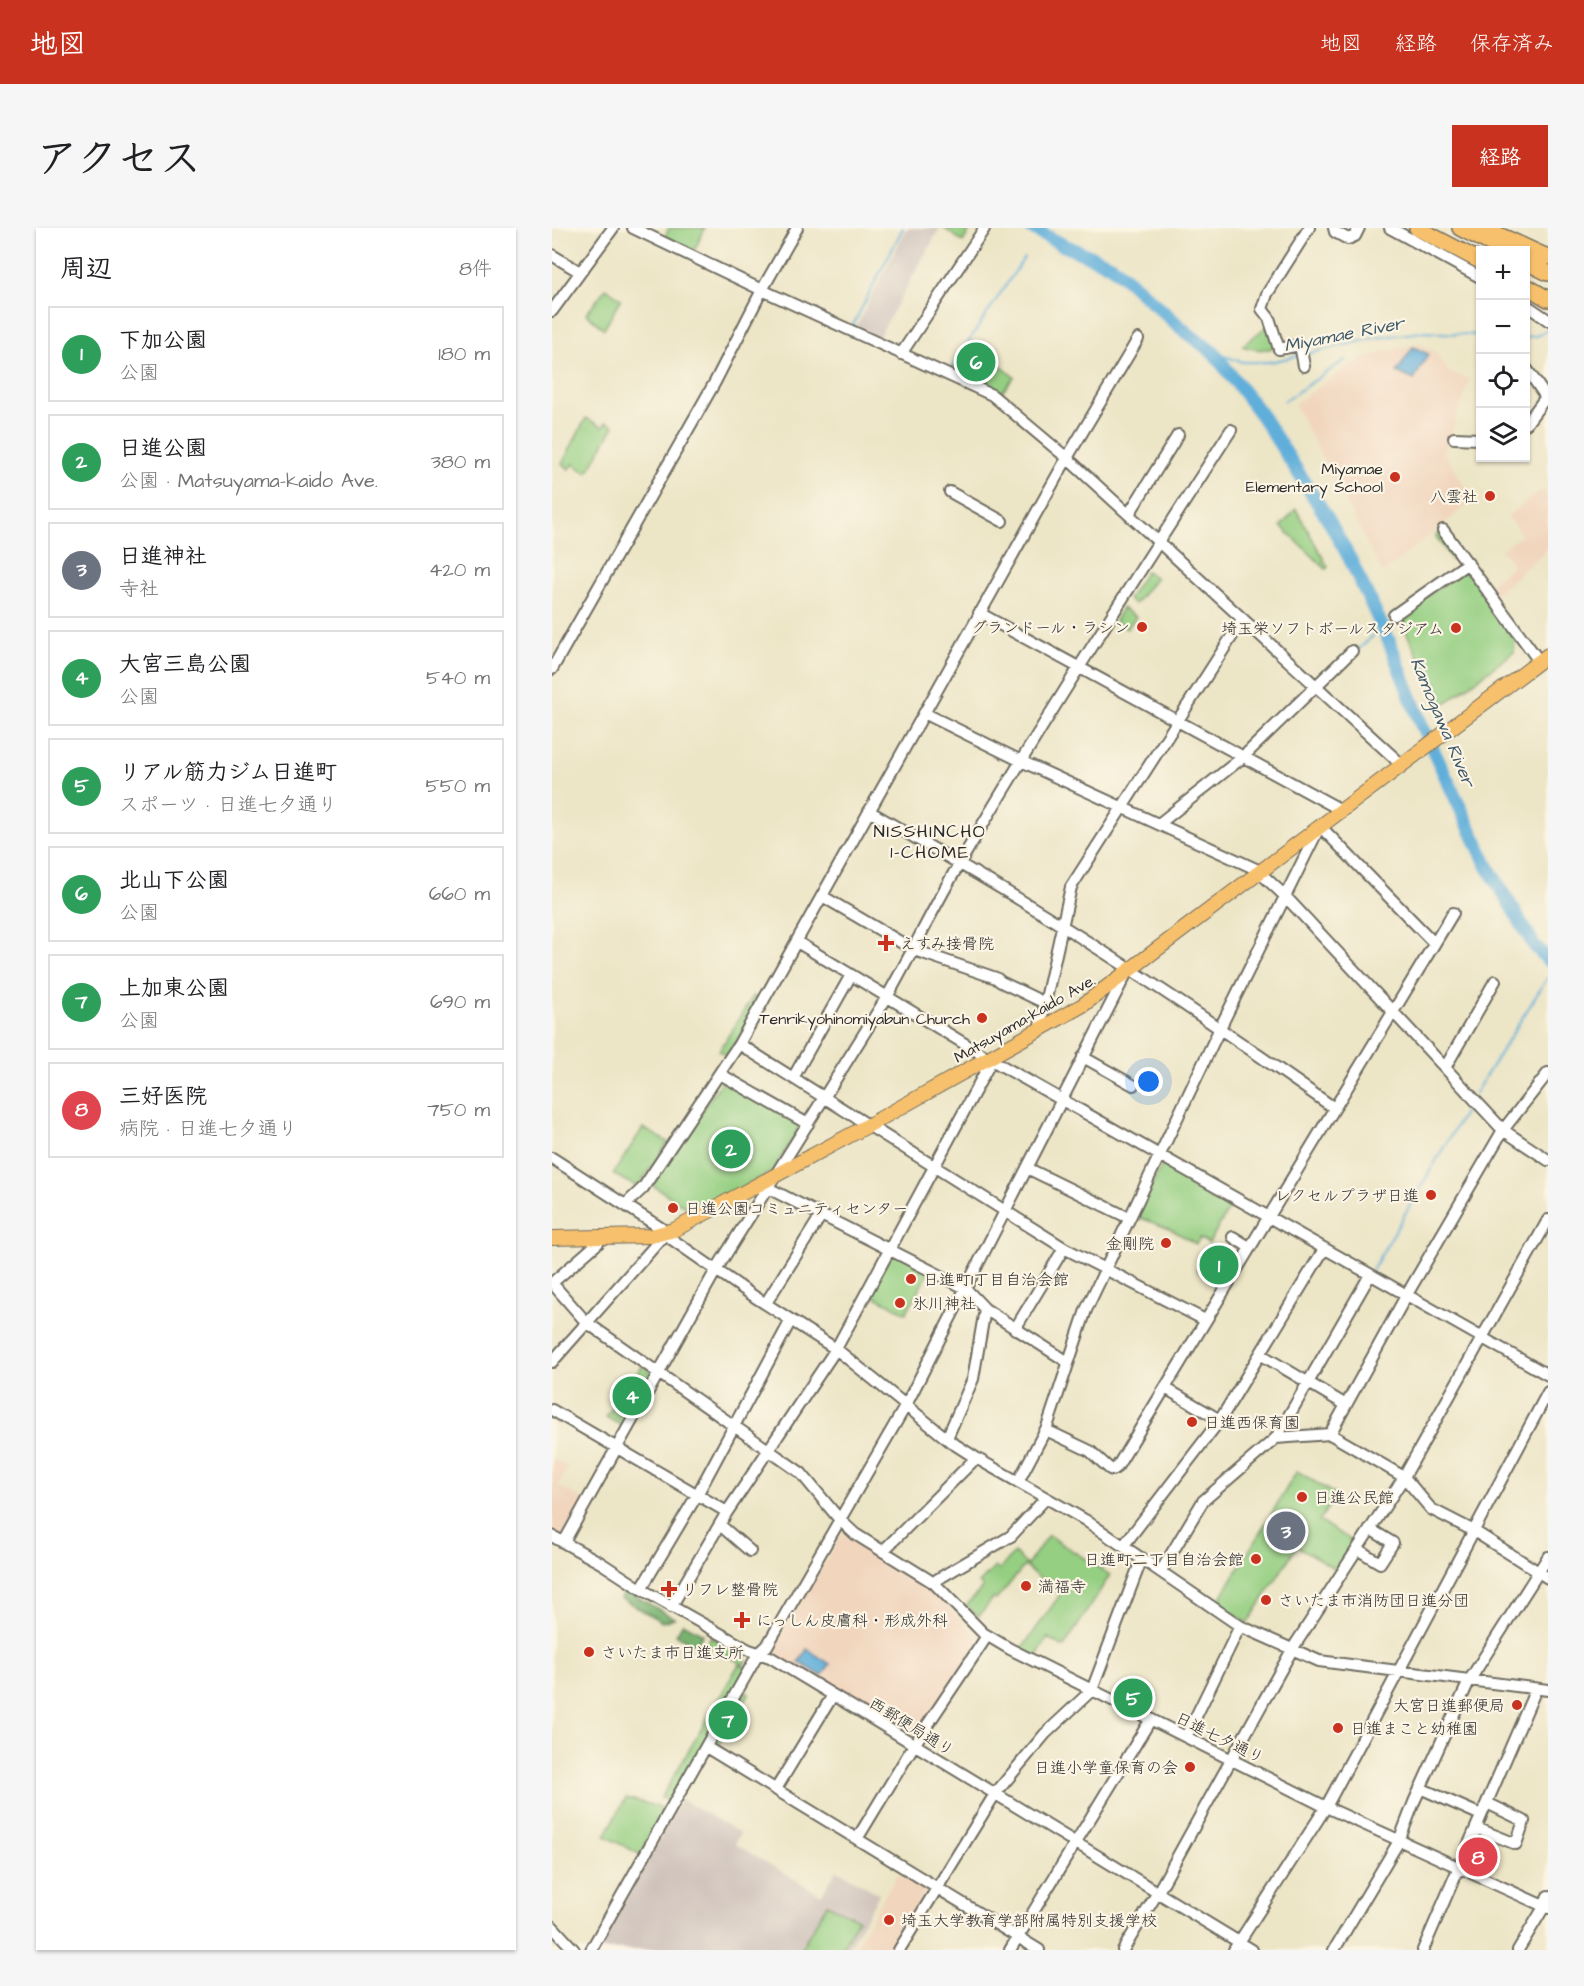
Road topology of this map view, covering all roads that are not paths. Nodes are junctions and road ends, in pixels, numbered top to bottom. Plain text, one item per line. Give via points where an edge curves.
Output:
1 (612, 228) edge
2 (633, 228) edge
3 (797, 228) edge
4 (1309, 228) edge
5 (1334, 228) edge
6 (1359, 228) edge
7 (1390, 228) edge
8 (1417, 228) edge
9 (1460, 228) edge
10 (1478, 228) edge
11 (984, 229) edge
12 (1495, 246) edge
13 (552, 255) edge
14 (1476, 261) edge
15 (1542, 267) edge
16 (580, 272) junction
17 (1476, 276) edge
18 (1530, 288) edge
19 (762, 290) junction
20 (1548, 299) edge
21 (1530, 308) edge
22 (552, 311) edge
23 (1548, 320) edge
24 (1138, 339) dead end
25 (901, 354) junction
26 (1304, 366) dead end
27 (1530, 374) edge
28 (1548, 400) edge
29 (1530, 419) edge
30 (1231, 430) dead end
31 (1178, 435) dead end
32 (1454, 438) dead end
33 (1476, 439) edge
34 (1068, 458) junction
35 (950, 492) dead end
36 (1129, 514) junction
37 (1002, 522) dead end
38 (1443, 530) dead end
39 (1158, 542) junction
40 (1468, 563) junction
41 (979, 613) junction
42 (1394, 615) dead end
43 (1243, 619) junction
44 (1352, 651) dead end
45 (1544, 658) edge
46 (1080, 668) junction
47 (552, 669) edge
48 (1317, 687) junction
49 (924, 713) junction
50 (1177, 721) junction
51 (1243, 757) junction
52 (1021, 761) junction
53 (1402, 765) junction
54 (1123, 807) junction
55 (1341, 810) junction
56 (869, 811) junction
57 (1160, 823) junction
58 (1320, 826) junction
59 (959, 863) junction
60 (1259, 872) junction
61 (822, 896) junction
62 (1285, 896) junction
63 (1453, 913) dead end
64 (1062, 927) junction
65 (797, 942) junction
66 (1434, 943) junction
67 (914, 950) junction
68 (1127, 973) junction
69 (851, 975) junction
70 (1495, 981) dead end
71 (887, 997) junction
72 (1045, 1003) junction
73 (1394, 1011) junction
74 (1220, 1028) junction
75 (1039, 1030) junction
76 (740, 1044) junction
77 (1083, 1057) junction
78 (988, 1058) junction
79 (1446, 1066) junction
80 (720, 1074) junction
81 (1548, 1074) edge
82 (793, 1078) junction
83 (1133, 1085) dead end
84 (824, 1098) junction
85 (1062, 1099) junction
86 (1334, 1108) junction
87 (808, 1124) junction
88 (869, 1125) junction
89 (1503, 1130) junction
90 (1160, 1156) junction
91 (553, 1160) edge
92 (1548, 1160) edge
93 (935, 1167) junction
94 (1027, 1168) junction
95 (775, 1175) junction
96 (768, 1188) junction
97 (625, 1205) junction
98 (1006, 1209) junction
99 (822, 1214) junction
100 (1268, 1217) junction
101 (1129, 1218) junction
102 (1548, 1220) edge
103 (667, 1233) junction
104 (601, 1237) junction
105 (1233, 1237) dead end
106 (552, 1238) edge
107 (1250, 1247) junction
108 (1064, 1248) junction
109 (890, 1249) junction
110 (1324, 1249) junction
111 (716, 1270) junction
112 (1106, 1270) junction
113 (1370, 1275) junction
114 (552, 1283) edge
115 (966, 1288) junction
116 (1406, 1296) junction
117 (766, 1303) junction
118 (985, 1309) junction
119 (791, 1320) junction
120 (1205, 1320) junction
121 (586, 1322) junction
122 (1015, 1329) junction
123 (1482, 1338) junction
124 (836, 1350) junction
125 (1260, 1354) junction
126 (552, 1362) edge
127 (1068, 1362) junction
128 (658, 1375) junction
129 (1548, 1375) edge
130 (1308, 1382) junction
131 (1165, 1388) junction
132 (1548, 1393) edge
133 (906, 1405) junction
134 (1346, 1405) junction
135 (552, 1410) edge
136 (1220, 1420) junction
137 (734, 1425) junction
138 (1046, 1430) junction
139 (1330, 1434) junction
140 (947, 1438) junction
141 (1276, 1438) junction
142 (618, 1448) junction
143 (768, 1449) junction
144 (976, 1458) junction
145 (1404, 1477) junction
146 (1018, 1482) junction
147 (697, 1495) junction
148 (1046, 1498) junction
149 (727, 1512) junction
150 (840, 1520) junction
151 (720, 1525) junction
152 (1370, 1529) junction
153 (1474, 1531) junction
154 (552, 1536) edge
155 (564, 1542) junction
156 (1124, 1545) junction
157 (1357, 1549) junction
158 (750, 1551) dead end
159 (883, 1551) junction
160 (1548, 1557) edge
161 (1142, 1558) junction
162 (1161, 1571) junction
163 (1544, 1575) edge
164 (934, 1583) junction
165 (641, 1589) junction
166 (671, 1607) junction
167 (1240, 1626) junction
168 (987, 1636) junction
169 (1293, 1648) junction
170 (758, 1654) junction
171 (1398, 1671) junction
172 (1469, 1681) junction
173 (1536, 1689) junction
174 (1092, 1690) junction
175 (1548, 1690) edge
176 (833, 1695) junction
177 (1151, 1719) junction
178 (1186, 1737) junction
179 (914, 1745) junction
180 (706, 1747) junction
181 (1232, 1759) junction
182 (1420, 1788) junction
183 (776, 1789) junction
184 (995, 1794) junction
185 (1487, 1803) junction
186 (1326, 1807) junction
187 (1481, 1815) junction
188 (1476, 1828) junction
189 (857, 1839) junction
190 (1399, 1841) junction
191 (1076, 1843) junction
192 (1458, 1869) junction
193 (937, 1888) junction
194 (1158, 1892) junction
195 (1547, 1904) edge
196 (552, 1926) edge
197 (1018, 1937) junction
198 (1236, 1946) edge
199 (574, 1950) edge
200 (591, 1950) edge
201 (899, 1950) edge
202 (1010, 1950) edge
203 (1039, 1950) edge
204 (1122, 1950) edge
205 (1252, 1950) edge
206 (1334, 1950) edge
207 (1423, 1950) edge
208 (1518, 1950) edge

1 - 16 street
2 - 19 street
3 - 19 street
4 - 26 street via 1267,294 1262,309 1279,349 1300,345
5 - 6 street via 1348,239
7 - 17 street
8 - 14 highway
9 - 12 highway
10 - 15 highway via 1518,245
11 - 25 street
13 - 16 street
16 - 22 street
18 - 20 highway
19 - 25 street
19 - 47 street via 715,382
21 - 23 street
24 - 34 street
25 - 34 street via 995,397
27 - 28 street
28 - 29 street
30 - 39 street
31 - 36 street
32 - 33 street
34 - 36 street
34 - 41 street
35 - 37 street
36 - 39 street
38 - 40 street
39 - 43 street
39 - 46 street
40 - 42 street
40 - 45 street
41 - 46 street
41 - 49 street
43 - 48 street
43 - 50 street
44 - 48 street
45 - 53 main road, Matsuyama-kaido Ave.
46 - 50 street
46 - 52 street
48 - 51 street
48 - 53 street
49 - 52 street
49 - 56 street
50 - 51 street
50 - 54 street
51 - 55 street
51 - 57 street
52 - 54 street
52 - 59 street
53 - 55 main road, Matsuyama-kaido Ave.
54 - 57 street
54 - 64 street via 1071,886
55 - 58 main road, Matsuyama-kaido Ave.
56 - 59 street
56 - 61 street
57 - 60 street
58 - 60 main road, Matsuyama-kaido Ave.
58 - 62 street
58 - 66 street
59 - 64 street
59 - 67 street
60 - 62 street
60 - 68 main road, Matsuyama-kaido Ave.
61 - 65 street
61 - 67 street
62 - 73 street
62 - 74 street
63 - 66 street
64 - 68 street
64 - 72 street
65 - 69 street
65 - 76 street
66 - 73 street
67 - 71 street
67 - 72 street via 996,978
68 - 74 street
68 - 75 main road, Matsuyama-kaido Ave.
68 - 77 street
69 - 71 street
69 - 82 street
70 - 79 street
71 - 78 street
71 - 84 street
72 - 75 street
73 - 79 street
73 - 86 street
74 - 86 street
74 - 90 street
75 - 78 main road, Matsuyama-kaido Ave.
76 - 80 street
76 - 82 street
77 - 83 street
77 - 85 street
78 - 85 street
78 - 88 main road, Matsuyama-kaido Ave.
78 - 93 street via 989,1065
79 - 89 street
80 - 87 street
80 - 97 street via 643,1188
81 - 89 street
82 - 84 street
84 - 87 street
84 - 88 street
85 - 90 street
85 - 94 street
86 - 100 street
87 - 95 street
88 - 93 street
88 - 95 main road, Matsuyama-kaido Ave.
89 - 92 street
89 - 116 street
90 - 100 street
90 - 101 street
91 - 97 street
93 - 98 street
93 - 109 street
94 - 98 street
94 - 101 street
95 - 96 street
95 - 103 main road, Matsuyama-kaido Ave.
96 - 99 street
96 - 111 street
97 - 103 street
98 - 108 street
98 - 115 street
99 - 109 street
99 - 117 street
100 - 107 street
100 - 110 street
101 - 112 street
102 - 123 street
103 - 104 main road, Matsuyama-kaido Ave.
103 - 111 street
103 - 121 street
104 - 106 main road, Matsuyama-kaido Ave.
104 - 114 street
105 - 107 street
107 - 120 street
108 - 112 street
108 - 122 street
109 - 115 street
109 - 124 street
110 - 113 street
110 - 125 street
111 - 117 street
111 - 128 street
112 - 120 street
112 - 127 street via 1086,1310
113 - 116 street
113 - 130 street
114 - 121 street, 日進七夕通り
115 - 118 street
115 - 133 street
116 - 123 street
116 - 134 street
117 - 119 street
118 - 122 street
118 - 140 street via 973,1379
119 - 124 street
119 - 137 street
120 - 131 street
121 - 126 street
121 - 128 street, 日進七夕通り
122 - 127 street
123 - 129 street
123 - 145 street
124 - 133 street
124 - 143 street
125 - 130 street
125 - 136 street
127 - 138 street
128 - 137 street, 日進七夕通り
128 - 142 street
130 - 134 street
130 - 141 street
131 - 136 street
131 - 138 street via 1113,1470 1090,1451
132 - 153 street
133 - 140 street
133 - 150 street
134 - 139 street
135 - 142 street
136 - 156 street
137 - 143 street, 日進七夕通り
137 - 147 street
138 - 146 street
139 - 141 street
139 - 145 street
140 - 144 street
141 - 162 street via 1203,1501
142 - 147 street
142 - 155 street
143 - 149 street
143 - 150 street, 日進七夕通り via 801,1473
144 - 146 street
144 - 159 street
145 - 152 street
145 - 153 street via 1431,1509
146 - 148 street
147 - 149 street
147 - 165 street
148 - 156 street
148 - 164 street via 1011,1536
149 - 151 street
150 - 159 street, 日進七夕通り
150 - 170 street via 767,1646
151 - 158 street
151 - 166 street
152 - 157 street
152 - 157 street via 1393,1544 1380,1563
153 - 163 street
153 - 171 street
154 - 155 street, 西郵便局通り
155 - 165 street, 西郵便局通り
156 - 161 street
157 - 169 street
159 - 164 street, 日進七夕通り
160 - 163 street
161 - 162 street
161 - 174 street
162 - 167 street
163 - 172 street
164 - 168 street, 日進七夕通り
165 - 166 street, 西郵便局通り
166 - 170 street, 西郵便局通り
167 - 169 street
167 - 178 street
168 - 174 street, 日進七夕通り
168 - 179 street
169 - 171 street via 1319,1661
169 - 181 street
170 - 176 street, 西郵便局通り
170 - 180 street
171 - 172 street
171 - 186 street
172 - 173 street
172 - 182 street
173 - 175 street
173 - 185 street
174 - 177 street, 日進七夕通り
174 - 184 street via 1045,1734
176 - 179 street, 西郵便局通り
176 - 183 street
177 - 178 street, 日進七夕通り
177 - 191 street
178 - 181 street, 日進七夕通り
179 - 184 street, 西郵便局通り
179 - 189 street
180 - 183 street
180 - 200 street
181 - 186 street, 日進七夕通り
181 - 194 street
182 - 187 street
182 - 190 street
183 - 189 street
184 - 191 street, 西郵便局通り
184 - 193 street
185 - 187 street
185 - 188 street via 1524,1821 1516,1845
186 - 190 street, 日進七夕通り
186 - 198 street
187 - 188 street
188 - 192 street
189 - 193 street
190 - 192 street, 日進七夕通り
190 - 206 street
191 - 194 street, 西郵便局通り
191 - 197 street
192 - 195 street, 日進七夕通り
192 - 207 street
193 - 197 street
193 - 201 street
194 - 198 street, 西郵便局通り
194 - 204 street
195 - 208 street
196 - 199 street
197 - 202 street
197 - 203 street
198 - 205 street, 西郵便局通り

